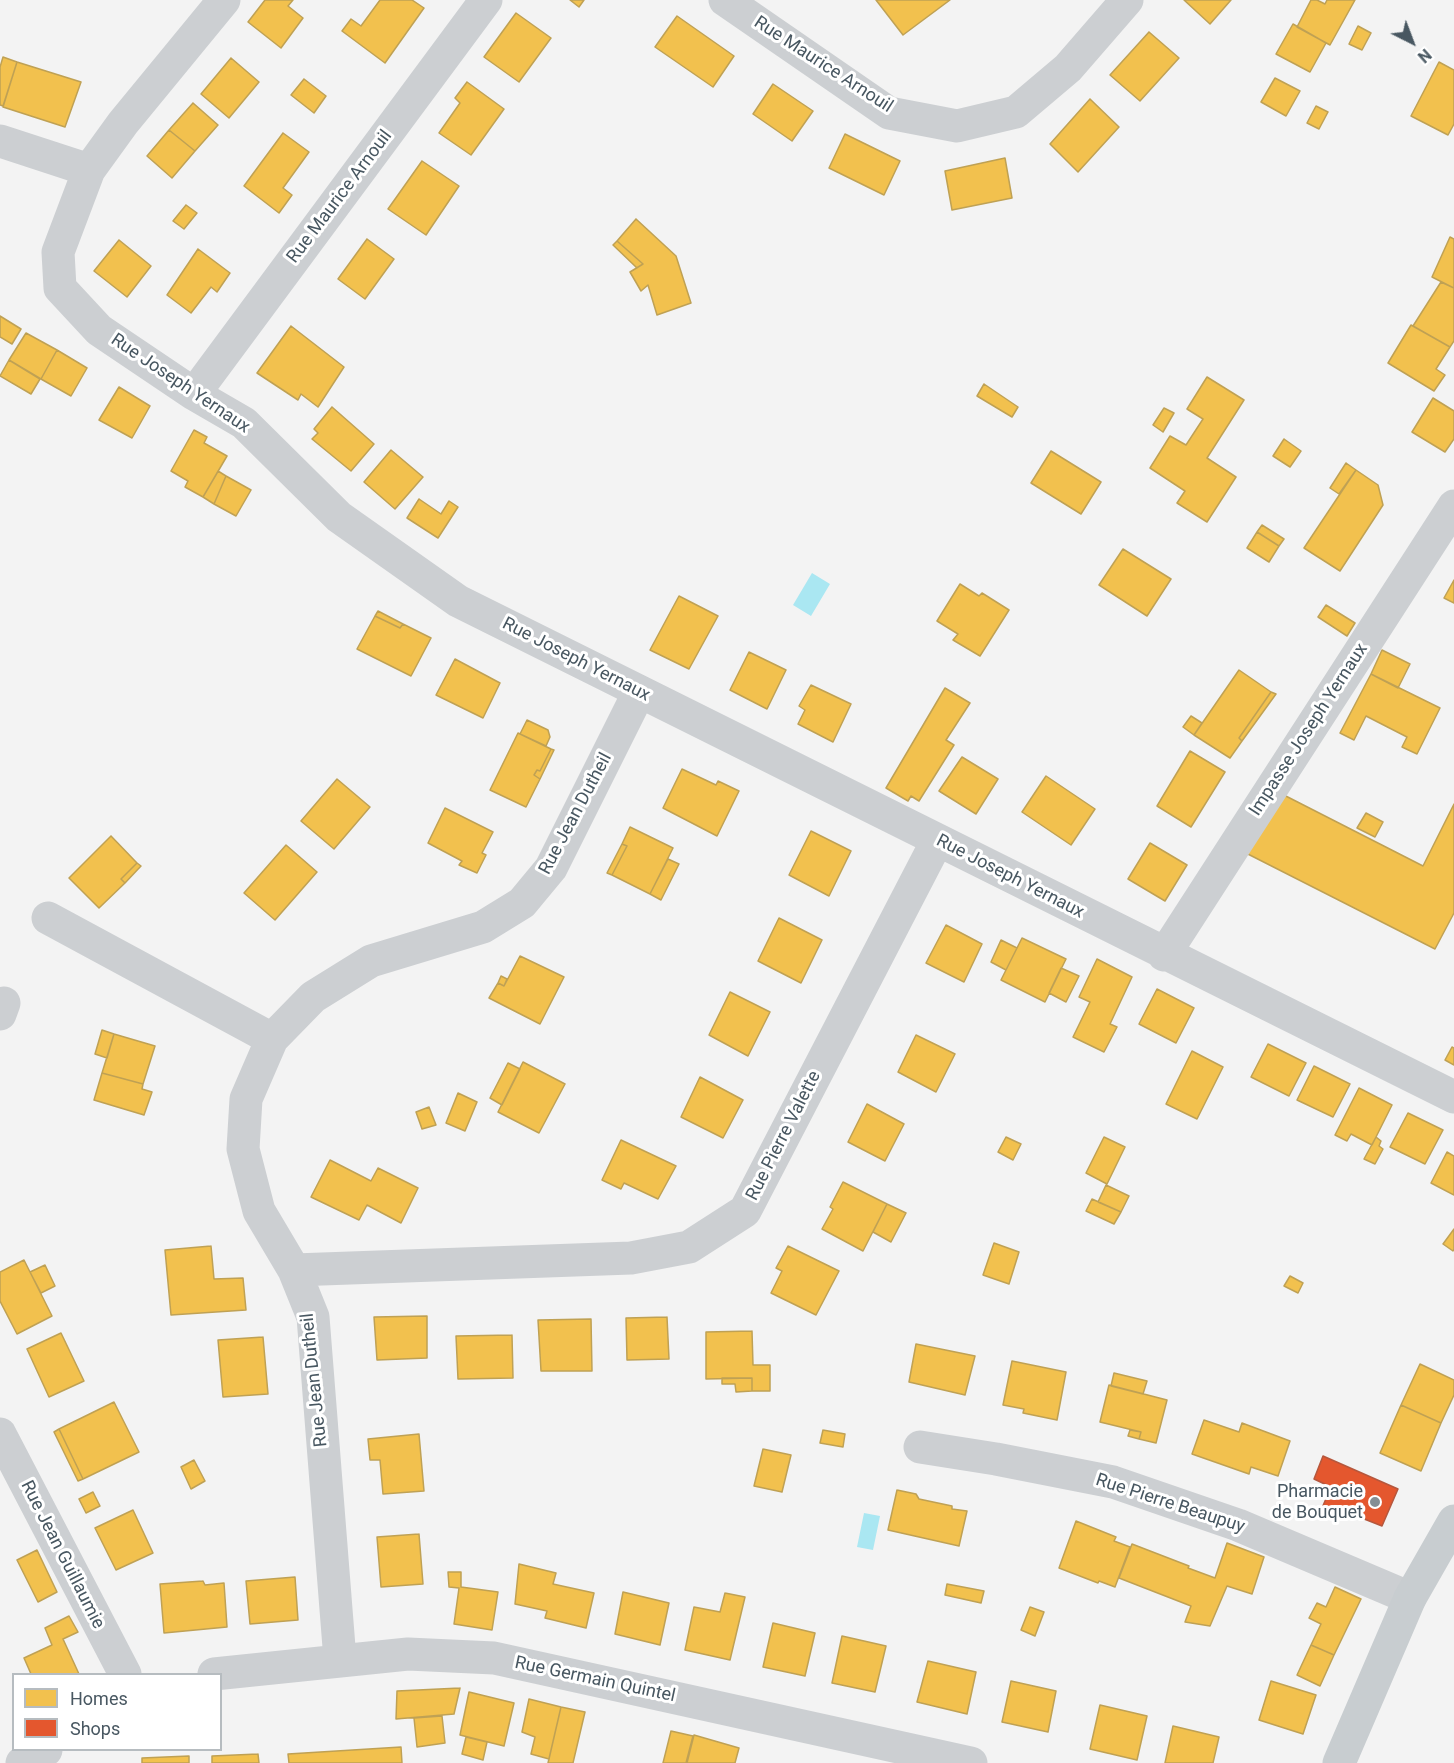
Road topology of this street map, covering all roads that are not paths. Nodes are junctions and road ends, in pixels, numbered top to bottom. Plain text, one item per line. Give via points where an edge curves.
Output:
1 (224, 0) edge
2 (486, 0) edge
3 (725, 0) edge
4 (1127, 0) edge
5 (0, 141) edge
6 (89, 170) junction
7 (194, 394) junction
8 (1454, 506) edge
9 (639, 692) junction
10 (937, 841) junction
11 (48, 918) dead end
12 (1164, 955) junction
13 (272, 1039) junction
14 (1454, 1098) edge
15 (294, 1270) junction
16 (0, 1434) edge
17 (920, 1447) dead end
18 (1454, 1521) edge
19 (1410, 1598) junction
20 (340, 1660) junction
21 (124, 1673) edge
22 (222, 1673) edge
23 (43, 1751) edge
24 (22, 1763) edge
25 (970, 1763) edge
26 (1339, 1763) edge

1 - 6 street, Rue Joseph Yernaux
2 - 7 street, Rue Maurice Arnouil
3 - 4 street, Rue Maurice Arnouil via 889,113 957,126 1016,112 1068,68
5 - 6 street
6 - 7 street, Rue Joseph Yernaux via 58,252 60,288 99,330
7 - 9 street, Rue Joseph Yernaux via 244,423 339,517 458,601
8 - 12 street, Impasse Joseph Yernaux
9 - 10 street, Rue Joseph Yernaux
9 - 13 street, Rue Jean Dutheil via 552,868 522,903 483,927 372,961 313,997
10 - 12 street, Rue Joseph Yernaux
10 - 15 street, Rue Pierre Valette via 745,1211 689,1247 631,1258
11 - 13 street
12 - 14 street, Rue Joseph Yernaux
13 - 15 street, Rue Jean Dutheil via 246,1099 243,1149 259,1211
15 - 20 street, Rue Jean Dutheil via 312,1317
16 - 21 street, Rue Jean Guillaumie
17 - 19 street, Rue Pierre Beaupuy via 1113,1482 1238,1525
18 - 19 main road
19 - 26 main road
20 - 22 street, Rue Germain Quintel
20 - 25 street, Rue Germain Quintel via 408,1654 494,1658
23 - 24 street

